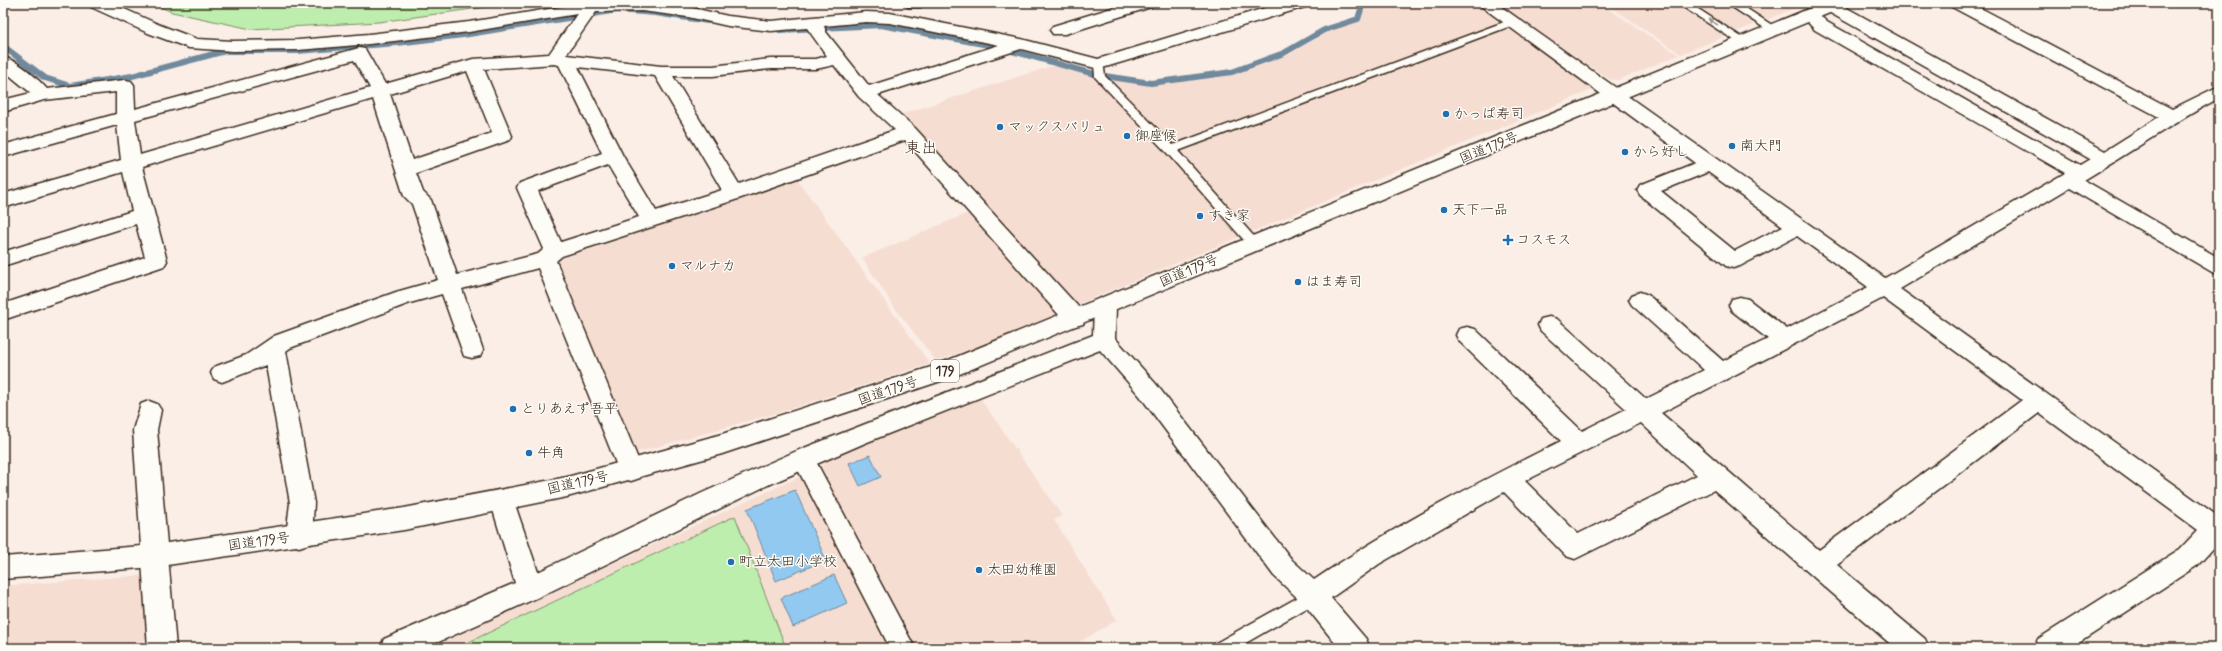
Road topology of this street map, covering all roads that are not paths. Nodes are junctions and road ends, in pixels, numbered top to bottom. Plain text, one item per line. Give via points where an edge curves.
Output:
1 (97, 3) edge
2 (1299, 3) edge
3 (1485, 3) edge
4 (1682, 3) edge
5 (1731, 3) edge
6 (1958, 3) edge
7 (1141, 4) edge
8 (1835, 4) edge
9 (587, 13) junction
10 (1809, 15) junction
11 (1512, 22) junction
12 (816, 28) junction
13 (1774, 29) junction
14 (1059, 30) dead end
15 (1744, 42) junction
16 (1021, 44) junction
17 (364, 46) junction
18 (837, 59) junction
19 (560, 60) junction
20 (3, 62) edge
21 (473, 64) junction
22 (1099, 71) junction
23 (661, 72) junction
24 (380, 91) junction
25 (2219, 91) edge
26 (864, 93) junction
27 (43, 95) junction
28 (1616, 95) junction
29 (3, 106) edge
30 (2172, 116) junction
31 (124, 118) junction
32 (908, 132) junction
33 (1171, 150) junction
34 (3, 151) edge
35 (613, 156) junction
36 (2105, 158) junction
37 (130, 164) junction
38 (1709, 164) junction
39 (407, 169) junction
40 (2074, 176) junction
41 (734, 193) junction
42 (3, 200) edge
43 (143, 215) junction
44 (650, 219) junction
45 (1797, 227) junction
46 (1254, 244) junction
47 (550, 255) junction
48 (3, 259) edge
49 (2219, 267) edge
50 (450, 284) junction
51 (1884, 288) junction
52 (1640, 300) dead end
53 (1740, 305) dead end
54 (1105, 306) junction
55 (3, 312) edge
56 (1075, 318) junction
57 (1549, 325) dead end
58 (1467, 335) dead end
59 (1104, 340) junction
60 (1786, 340) junction
61 (274, 350) junction
62 (472, 350) dead end
63 (1721, 372) junction
64 (222, 374) dead end
65 (2039, 400) junction
66 (149, 410) dead end
67 (1644, 410) junction
68 (1579, 443) junction
69 (804, 460) junction
70 (631, 471) junction
71 (1716, 476) junction
72 (1507, 479) junction
73 (502, 500) junction
74 (2217, 528) edge
75 (299, 536) junction
76 (154, 556) junction
77 (1819, 564) junction
78 (3, 568) edge
79 (530, 589) junction
80 (1313, 596) junction
81 (162, 648) edge
82 (394, 648) edge
83 (903, 648) edge
84 (1222, 648) edge
85 (1356, 648) edge
86 (1915, 648) edge
87 (2048, 648) edge

1 - 17 main road via 195,44
2 - 22 main road
3 - 11 main road
15 -> 4 lane
5 - 13 lane
6 - 30 main road
7 - 14 main road
8 - 10 main road, 国道179号 / 179
8 - 36 main road
9 - 12 main road via 642,6 728,21
9 - 17 main road via 470,27
9 - 19 main road
10 - 13 main road, 国道179号 / 179
10 - 40 main road via 1821,26
11 - 28 main road
11 - 33 lane
12 - 16 main road via 866,17 890,18
12 - 18 main road
13 - 15 main road, 国道179号 / 179
15 - 28 main road, 国道179号 / 179
16 - 22 main road
16 - 26 main road
17 - 24 main road
17 - 31 main road
18 - 23 main road via 816,64 770,64 713,71
18 - 26 main road
19 - 21 main road
19 - 23 main road
19 - 35 main road
20 - 27 main road via 32,82
21 - 24 main road
21 - 39 main road via 503,136
22 - 33 lane
23 - 41 main road
24 - 37 main road
24 - 39 main road
25 - 30 main road
26 - 32 main road
27 - 29 main road
27 - 31 main road via 124,85
28 - 38 main road
28 - 46 main road, 国道179号 / 179
30 - 36 main road via 2144,136
31 - 34 main road
31 - 37 main road
32 - 41 main road
32 - 56 main road
33 - 46 lane
35 - 44 main road
35 - 47 main road via 528,188
36 - 40 main road
37 - 42 main road
37 - 43 main road
38 - 45 main road
38 - 45 main road via 1647,190 1733,261
39 - 50 main road via 414,196 421,200
40 - 49 main road
40 - 51 main road
41 - 44 main road
43 - 48 main road
43 - 55 main road via 157,260
44 - 47 main road
45 - 51 main road
46 - 54 main road, 国道179号 / 179
47 - 50 main road
47 - 70 main road
50 - 61 main road via 282,342
50 - 62 main road
51 - 60 main road
51 - 65 main road
52 - 63 main road
53 - 60 main road
54 - 56 main road, 国道179号 / 179
54 - 59 main road
56 - 70 main road, 国道179号 / 179 via 942,372 877,395
57 - 67 main road
58 - 68 main road
59 - 69 main road
59 - 80 main road via 1148,390 1283,568
60 - 63 main road
61 - 64 main road
61 - 75 main road via 302,503
63 - 67 main road
65 - 74 main road
65 - 77 main road
66 - 76 main road via 145,430
67 - 68 main road
67 - 71 main road
68 - 72 main road
69 - 79 main road via 712,500
69 - 83 street
70 - 73 main road, 国道179号 / 179
71 - 72 main road via 1575,548
71 - 77 main road
72 - 80 main road via 1370,556
73 - 75 main road, 国道179号 / 179
73 - 79 main road
74 - 87 main road via 2189,557
75 - 76 main road, 国道179号 / 179
76 - 78 main road, 国道179号 / 179
76 - 81 main road
77 - 86 main road
79 - 82 main road
80 - 84 lane
80 - 85 main road

